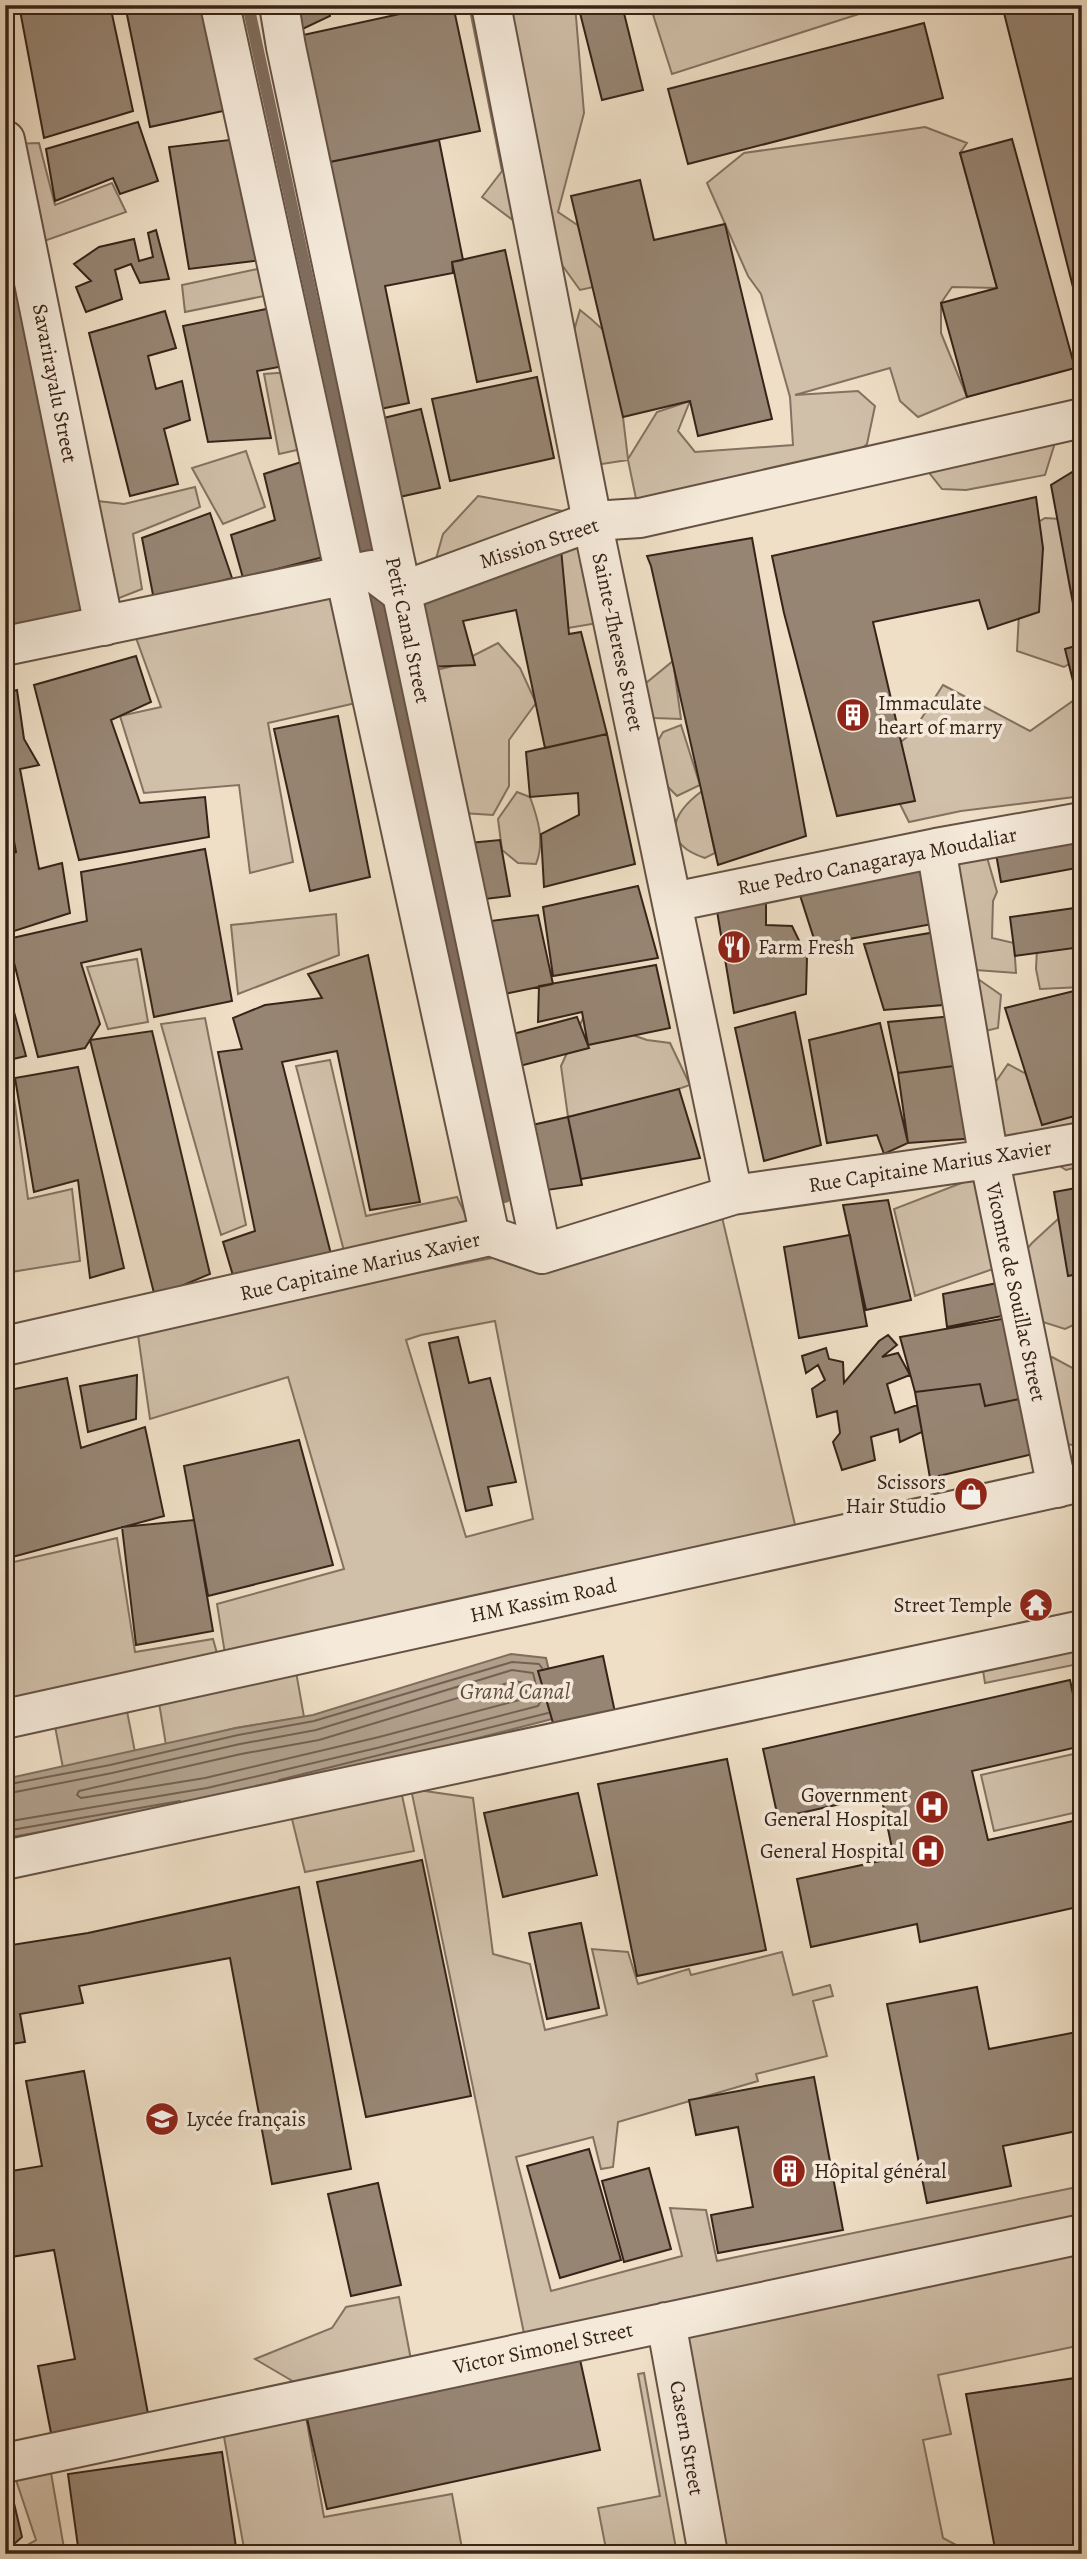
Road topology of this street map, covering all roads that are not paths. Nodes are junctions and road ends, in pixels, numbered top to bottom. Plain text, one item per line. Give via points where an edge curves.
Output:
1 (220, 5) edge
2 (279, 5) edge
3 (491, 5) edge
4 (5, 140) edge
5 (1082, 418) edge
6 (593, 521) junction
7 (344, 575) junction
8 (400, 592) junction
9 (104, 625) junction
10 (5, 646) edge
11 (1082, 822) edge
12 (936, 848) junction
13 (673, 902) junction
14 (1082, 1142) edge
15 (989, 1159) junction
16 (733, 1195) junction
17 (490, 1236) junction
18 (542, 1254) junction
19 (5, 1346) edge
20 (1069, 1485) edge
21 (1082, 1630) edge
22 (5, 1719) edge
23 (5, 1860) edge
24 (1082, 2234) edge
25 (666, 2322) junction
26 (5, 2463) edge
27 (708, 2554) edge

1 - 7 street
2 - 8 street, Petit Canal Street
3 - 6 street, Sainte-Therese Street
4 - 9 street, Savarirayalu Street
5 - 6 street, Mission Street via 640,517
6 - 8 street, Mission Street
6 - 13 street, Sainte-Therese Street
7 - 8 street via 371,570
7 - 9 street
7 - 17 street
8 - 18 street, Petit Canal Street
9 - 10 street
11 - 12 street, Rue Pedro Canagaraya Moudaliar
12 - 13 street, Rue Pedro Canagaraya Moudaliar
12 - 15 street, Vicomte de Souillac Street
13 - 16 street, Sainte-Therese Street
14 - 15 street, Rue Capitaine Marius Xavier
15 - 16 street, Rue Capitaine Marius Xavier
15 - 20 street, Vicomte de Souillac Street
16 - 18 street, Rue Capitaine Marius Xavier
17 - 18 street, Rue Capitaine Marius Xavier
17 - 19 street, Rue Capitaine Marius Xavier
20 - 22 street, HM Kassim Road
21 - 23 street
24 - 25 street, Victor Simonel Street
25 - 26 street, Victor Simonel Street
25 - 27 street, Casern Street

